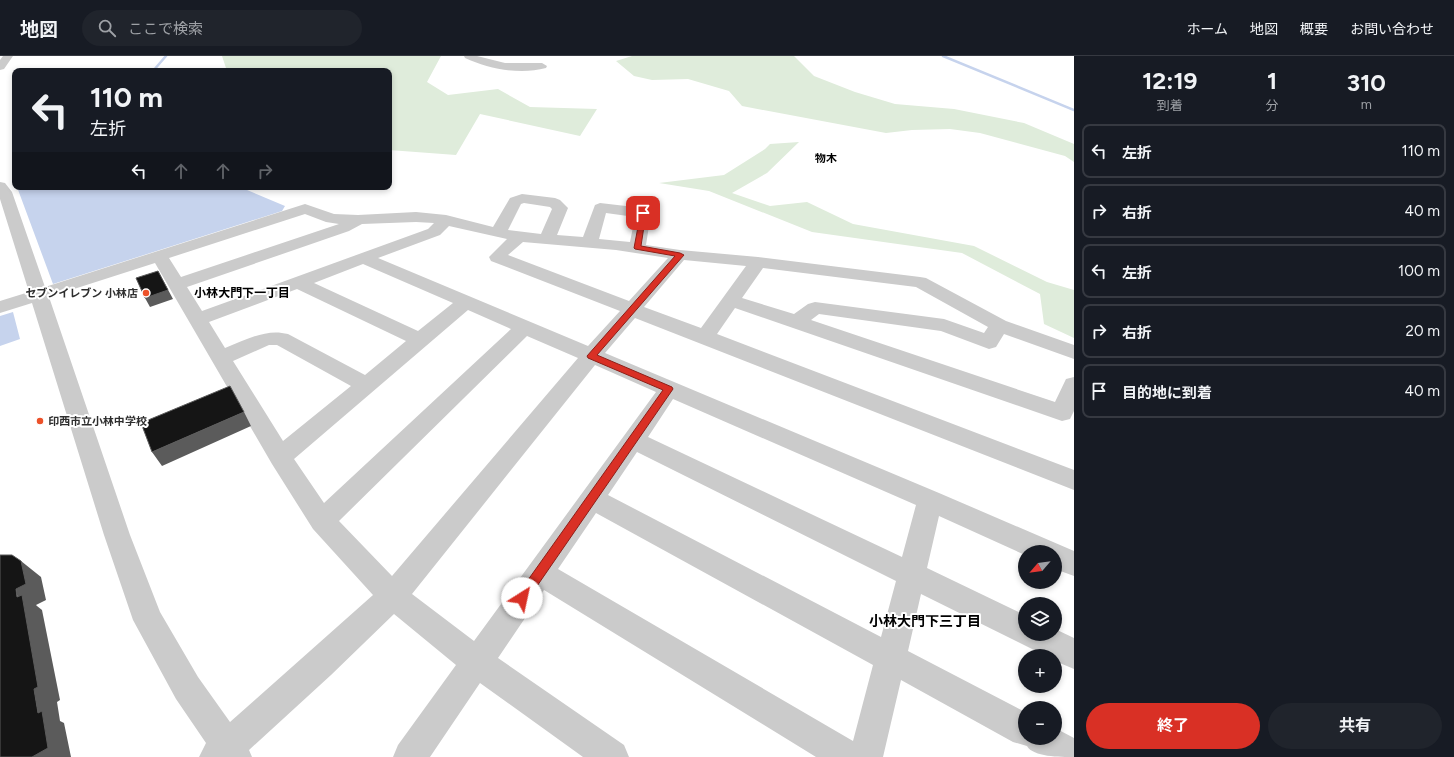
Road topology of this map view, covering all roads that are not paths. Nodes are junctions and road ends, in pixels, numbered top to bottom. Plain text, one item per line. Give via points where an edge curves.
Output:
1 (8, 56) edge
2 (469, 56) edge
3 (542, 66) dead end
4 (0, 67) edge
5 (0, 187) edge
6 (358, 220) junction
7 (446, 220) junction
8 (498, 234) junction
9 (519, 237) junction
10 (547, 239) junction
11 (590, 243) junction
12 (637, 248) junction
13 (159, 255) junction
14 (680, 255) junction
15 (363, 258) junction
16 (758, 262) junction
17 (298, 282) junction
18 (178, 284) junction
19 (38, 294) junction
20 (731, 300) junction
21 (466, 302) junction
22 (0, 307) edge
23 (632, 309) junction
24 (198, 318) junction
25 (796, 321) junction
26 (999, 325) junction
27 (524, 327) junction
28 (705, 337) junction
29 (420, 340) junction
30 (1074, 352) edge
31 (591, 356) junction
32 (221, 358) junction
33 (1074, 384) edge
34 (367, 385) junction
35 (669, 389) junction
36 (633, 440) junction
37 (280, 458) junction
38 (1074, 480) edge
39 (592, 499) junction
40 (930, 500) junction
41 (322, 521) junction
42 (1030, 545) edge
43 (1062, 559) edge
44 (1074, 564) edge
45 (540, 573) junction
46 (911, 575) junction
47 (393, 596) junction
48 (1018, 627) edge
49 (1047, 641) edge
50 (1074, 654) edge
51 (891, 658) junction
52 (477, 662) junction
53 (1018, 726) edge
54 (1053, 745) edge
55 (226, 753) edge
56 (1074, 756) edge
57 (410, 757) edge
58 (612, 757) edge
59 (848, 757) edge
60 (866, 757) edge

1 - 4 street
2 - 3 street via 502,65
5 - 19 street via 5,192 10,206
6 - 7 street via 416,217
6 - 13 street via 332,218 305,209
6 - 18 street via 343,228
7 - 8 street
7 - 15 street via 434,232
8 - 9 street
8 - 10 street via 515,201 522,198 556,203 560,208
9 - 10 street
9 - 23 street via 497,257
10 - 11 street
11 - 12 street
11 - 12 street via 600,208 643,213
12 - 14 street
13 - 18 street
13 - 19 street
14 - 16 street
14 - 23 street
15 - 17 street
15 - 21 street
16 - 20 street
16 - 26 street via 920,282
17 - 24 street
17 - 29 street
18 - 24 street
19 - 22 street
19 - 55 street via 117,535 148,620
20 - 25 street
20 - 28 street
21 - 27 street
21 - 29 street
23 - 28 street
23 - 31 street
24 - 32 street
25 - 26 street via 815,308 944,325 989,342
25 - 33 street via 1062,413
26 - 30 street
27 - 31 street
27 - 41 street
28 - 38 street
29 - 34 street
31 - 35 street
31 - 47 street
32 - 34 street via 267,340 281,339
32 - 37 street
34 - 37 street
35 - 36 street
35 - 40 street
36 - 39 street
36 - 46 street
37 - 41 street
39 - 45 street
39 - 51 street
40 - 42 street
40 - 46 street
41 - 47 street
43 - 44 street
45 - 52 street
45 - 59 street
46 - 48 street
46 - 51 street
47 - 52 street
47 - 55 street
49 - 50 street
51 - 53 street
51 - 60 street
52 - 57 street
52 - 58 street
54 - 56 street

